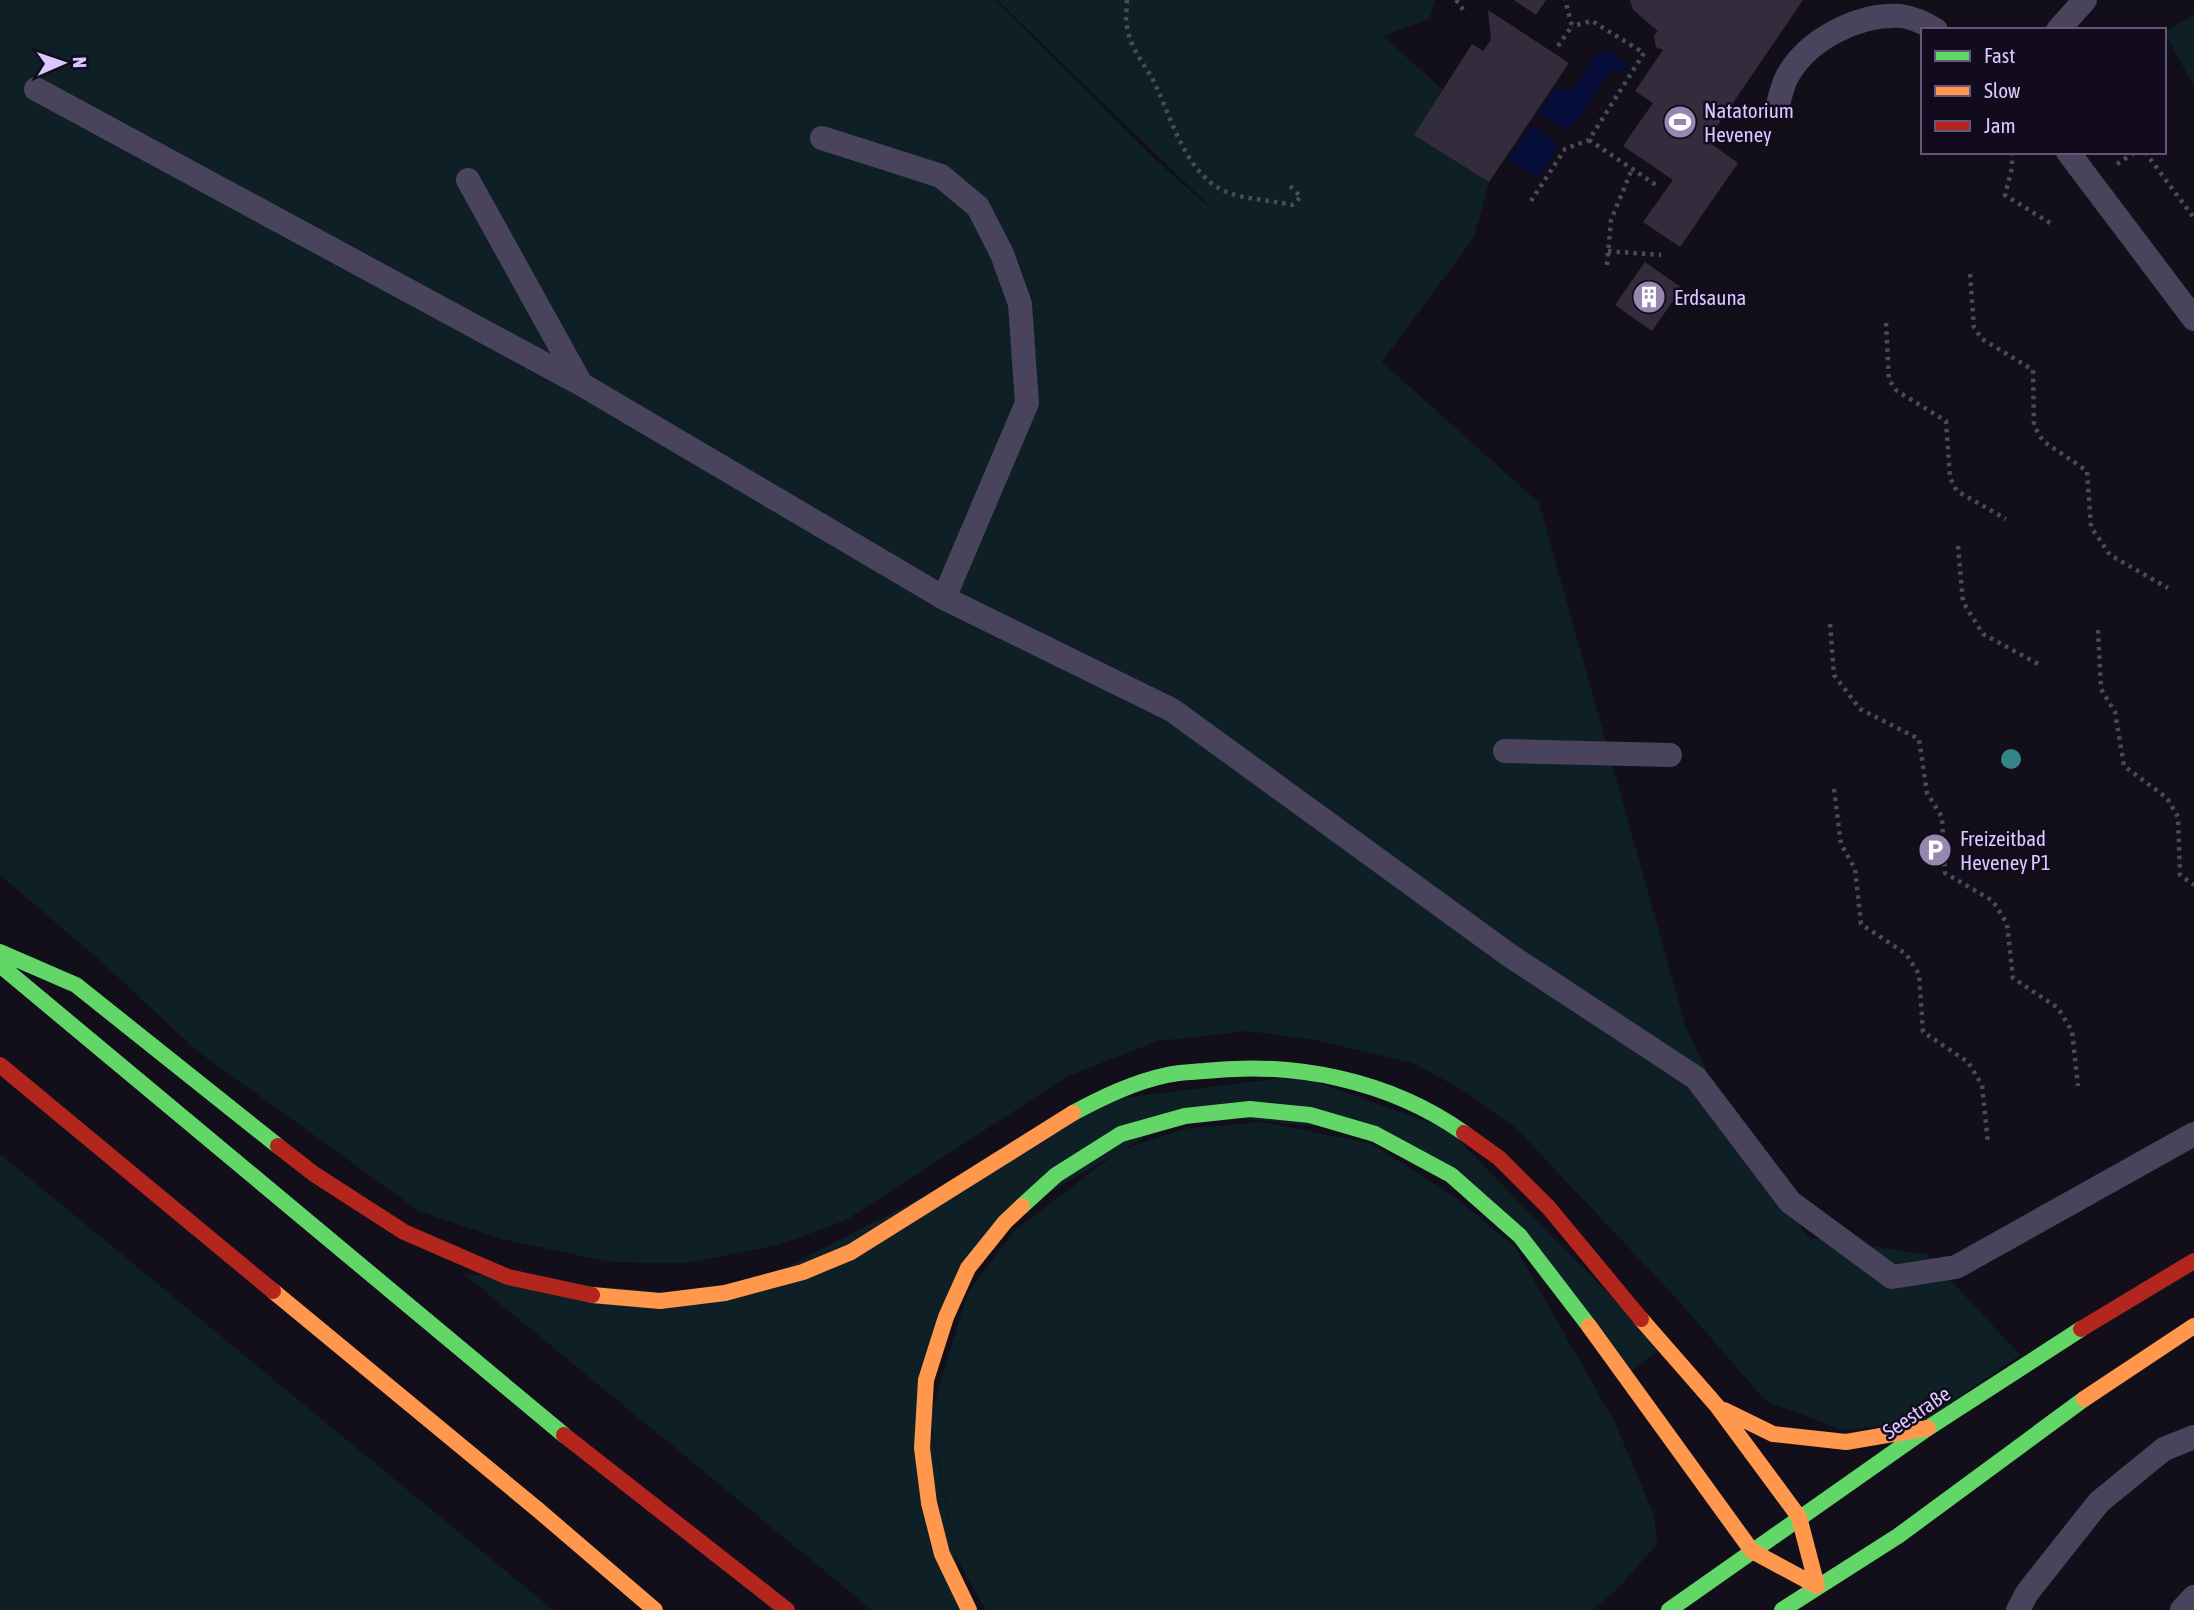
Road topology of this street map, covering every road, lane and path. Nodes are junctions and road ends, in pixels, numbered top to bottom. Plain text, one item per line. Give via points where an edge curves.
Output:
1 (1127, 0) edge
2 (1456, 0) edge
3 (1565, 0) edge
4 (2085, 0) edge
5 (1465, 12) dead end
6 (1572, 26) junction
7 (1933, 28) edge
8 (2061, 28) edge
9 (1558, 47) dead end
10 (36, 89) dead end
11 (1777, 108) dead end
12 (822, 138) dead end
13 (1589, 140) junction
14 (2012, 154) edge
15 (2070, 154) edge
16 (2146, 154) edge
17 (1632, 169) junction
18 (468, 180) dead end
19 (1656, 185) dead end
20 (1290, 186) dead end
21 (1531, 201) dead end
22 (2194, 218) edge
23 (2050, 223) dead end
24 (1608, 251) junction
25 (1661, 255) dead end
26 (1607, 265) dead end
27 (1970, 274) dead end
28 (2194, 319) edge
29 (1886, 323) dead end
30 (581, 384) junction
31 (2006, 519) dead end
32 (1958, 546) dead end
33 (2168, 588) dead end
34 (944, 598) junction
35 (1830, 624) dead end
36 (2098, 630) dead end
37 (2040, 665) dead end
38 (1505, 751) dead end
39 (1670, 755) dead end
40 (1834, 789) dead end
41 (2194, 885) edge
42 (0, 952) edge
43 (0, 965) edge
44 (0, 1065) edge
45 (2078, 1086) dead end
46 (2194, 1134) edge
47 (1989, 1143) dead end
48 (2194, 1261) edge
49 (2194, 1326) edge
50 (1717, 1406) junction
51 (1928, 1428) junction
52 (2194, 1437) edge
53 (1800, 1517) junction
54 (1752, 1551) junction
55 (1817, 1586) junction
56 (2194, 1597) edge
57 (655, 1610) edge
58 (787, 1610) edge
59 (969, 1610) edge
60 (1669, 1610) edge
61 (1782, 1610) edge
62 (2018, 1610) edge
63 (2182, 1610) edge

1 - 20 path via 1126,26 1139,60 1154,81 1184,150 1211,183 1235,196 1292,205 1301,197
2 - 5 path
3 - 6 path
4 - 8 lane
6 - 9 path
6 - 13 path via 1592,22 1644,53
7 - 11 lane via 1902,16 1874,17 1833,33 1806,52 1787,77
10 - 30 lane
12 - 34 lane via 941,176 978,207 1020,304 1027,403
13 - 17 path
13 - 21 path via 1565,149
14 - 23 path via 2005,195
15 - 28 lane
16 - 22 path
17 - 19 path
17 - 24 path via 1611,220
18 - 30 lane
24 - 25 path
24 - 26 path
27 - 33 path via 1974,327 1982,339 2033,369 2034,426 2043,441 2087,471 2091,527 2110,555
29 - 31 path via 1889,380 1896,391 1946,421 1950,478 1957,491
30 - 34 lane
32 - 37 path via 1963,602 1983,634
34 - 46 lane via 1172,710 1509,955 1696,1078 1790,1202 1892,1277 1956,1267
35 - 45 path via 1834,675 1860,709 1919,739 1927,793 1942,817 1945,873 1993,901 2007,924 2013,978 2058,1008 2072,1031
36 - 41 path via 2101,689 2115,712 2124,766 2167,799 2178,817 2180,875
38 - 39 lane
40 - 47 path via 1841,844 1855,869 1861,924 1906,954 1919,974 1923,1032 1968,1062 1982,1085
42 - 50 main road via 76,985 314,1174 404,1232 508,1277 592,1295 660,1301 725,1293 803,1272 851,1252 1059,1121 1111,1093 1167,1075 1241,1068 1352,1080 1451,1124 1499,1158 1549,1208
43 - 58 main road via 674,1523
44 - 57 main road
48 - 51 main road, Seestraße
49 - 55 main road via 2058,1417 1898,1536
50 - 51 main road via 1773,1434 1846,1442
50 - 53 main road
51 - 53 main road, Seestraße
52 - 62 lane via 2164,1449 2099,1502
53 - 54 main road, Seestraße
53 - 55 main road
54 - 55 main road
54 - 59 main road via 1520,1236 1451,1175 1375,1134 1310,1115 1250,1109 1185,1116 1121,1134 1056,1175 1005,1222 968,1268 926,1380 922,1448 942,1554
54 - 60 main road, Seestraße
55 - 61 main road
56 - 63 lane

